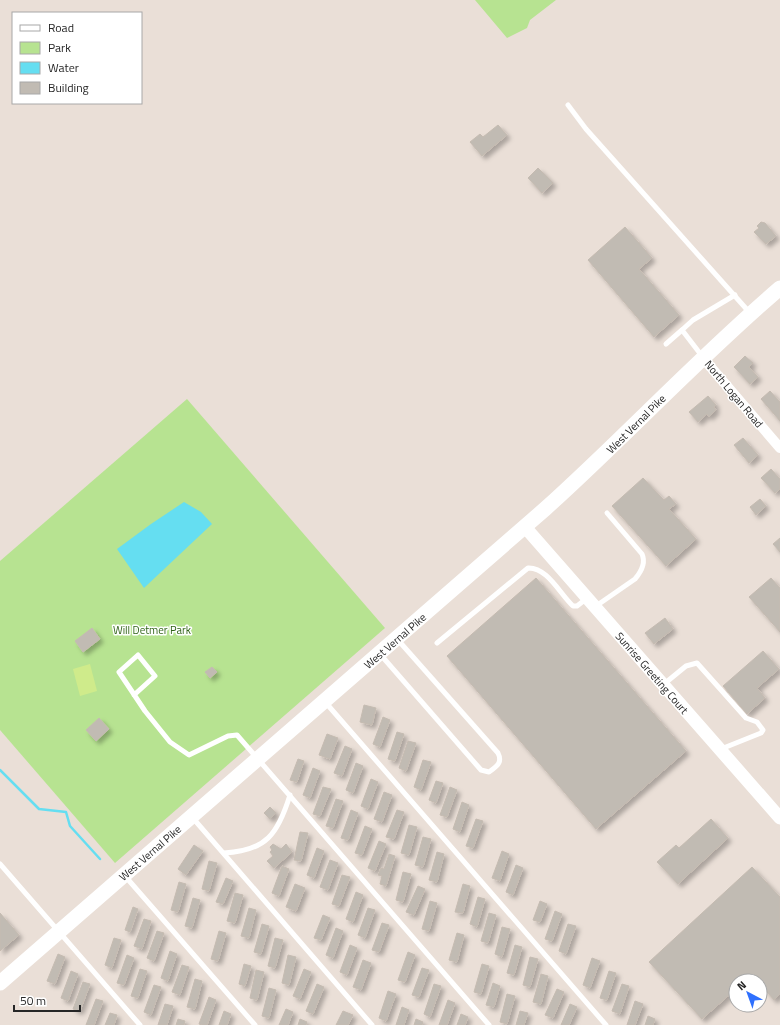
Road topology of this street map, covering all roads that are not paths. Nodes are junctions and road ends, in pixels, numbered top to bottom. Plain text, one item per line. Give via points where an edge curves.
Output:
1 (568, 105) dead end
2 (780, 288) edge
3 (735, 295) junction
4 (750, 314) junction
5 (682, 330) junction
6 (666, 344) dead end
7 (703, 358) junction
8 (780, 448) edge
9 (607, 512) dead end
10 (525, 527) junction
11 (591, 602) junction
12 (397, 639) junction
13 (437, 643) dead end
14 (380, 654) junction
15 (663, 684) junction
16 (134, 695) junction
17 (325, 701) junction
18 (720, 750) junction
19 (258, 759) junction
20 (290, 795) junction
21 (192, 817) junction
22 (780, 818) edge
23 (224, 853) junction
24 (0, 864) edge
25 (125, 875) junction
26 (59, 932) junction
27 (0, 983) edge
28 (140, 1025) edge
29 (255, 1025) edge
30 (372, 1025) edge
31 (489, 1025) edge
32 (606, 1025) edge

1 - 3 lane
2 - 4 main road, West Vernal Pike
3 - 4 lane
3 - 5 lane via 693,320
4 - 7 main road, West Vernal Pike
5 - 6 lane
5 - 7 lane
7 - 8 street, North Logan Road
7 - 10 main road, West Vernal Pike
9 - 11 lane via 642,554 644,563 635,578
10 - 11 street, Sunrise Greeting Court
10 - 12 main road, West Vernal Pike
11 - 13 lane via 572,606 543,572 528,568
11 - 15 street, Sunrise Greeting Court
12 - 14 main road, West Vernal Pike
12 - 14 lane via 498,753 499,764 488,772 481,770
14 - 17 main road, West Vernal Pike
15 - 18 street, Sunrise Greeting Court
15 - 18 lane via 686,666 697,663 746,718 757,722 763,730
16 - 16 lane via 119,672 138,655 156,676
16 - 19 lane via 170,742 188,755 228,736 237,735
17 - 19 main road, West Vernal Pike
17 - 32 lane
18 - 22 street, Sunrise Greeting Court
19 - 20 lane
19 - 21 main road, West Vernal Pike
20 - 23 lane via 283,817 267,840 243,852
20 - 31 lane
21 - 23 lane
21 - 25 main road, West Vernal Pike
23 - 30 lane
24 - 26 lane
25 - 26 main road, West Vernal Pike
25 - 29 lane
26 - 27 main road, West Vernal Pike
26 - 28 lane

